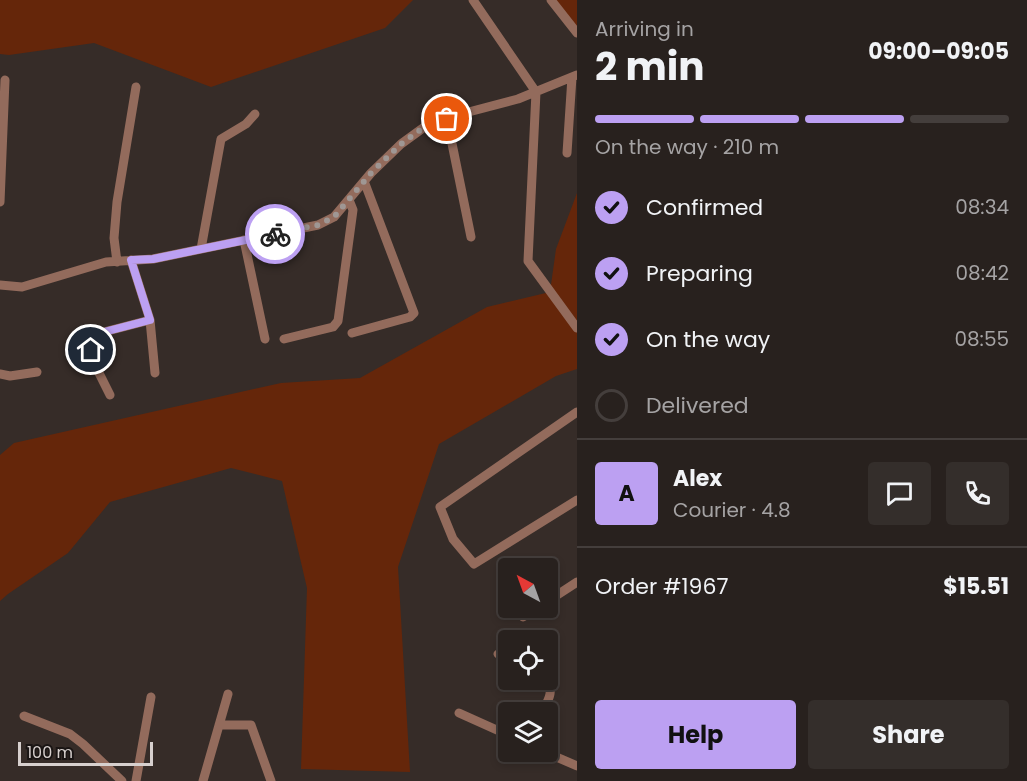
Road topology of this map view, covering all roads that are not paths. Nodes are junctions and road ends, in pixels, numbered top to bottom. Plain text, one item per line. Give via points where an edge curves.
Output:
1 (472, 0) edge
2 (552, 0) edge
3 (577, 33) edge
4 (574, 76) edge
5 (5, 80) dead end
6 (136, 87) dead end
7 (536, 92) junction
8 (255, 114) dead end
9 (447, 119) junction
10 (567, 153) dead end
11 (364, 181) junction
12 (350, 200) junction
13 (0, 202) edge
14 (471, 237) dead end
15 (244, 240) junction
16 (201, 249) junction
17 (131, 260) junction
18 (117, 262) junction
19 (0, 285) edge
20 (150, 320) junction
21 (577, 328) edge
22 (352, 333) dead end
23 (265, 339) dead end
24 (284, 339) dead end
25 (37, 372) dead end
26 (155, 373) dead end
27 (0, 374) edge
28 (110, 395) dead end
29 (577, 412) edge
30 (577, 500) edge
31 (577, 582) edge
32 (558, 594) edge
33 (228, 694) dead end
34 (152, 697) dead end
35 (459, 713) dead end
36 (24, 716) dead end
37 (219, 725) junction
38 (498, 731) edge
39 (558, 758) edge
40 (577, 766) edge
41 (122, 781) edge
42 (136, 781) edge
43 (203, 781) edge
44 (271, 781) edge

1 - 7 street
2 - 3 street
4 - 7 street
4 - 10 street
5 - 13 street
6 - 18 street via 117,202
7 - 9 street
7 - 21 street via 528,261
8 - 16 street via 221,139
9 - 11 street via 423,128 401,144
9 - 14 street
11 - 12 street
11 - 22 street via 414,313
12 - 15 street via 334,217 318,225
12 - 24 street via 353,210 338,321 333,327
15 - 16 street
15 - 23 street
16 - 17 street
17 - 18 street
17 - 20 street
18 - 19 street via 22,287
20 - 26 street
20 - 28 street via 100,333 94,339 93,361
25 - 27 street
29 - 30 street via 440,507 453,539 474,564
31 - 32 street
33 - 37 street
34 - 42 street
35 - 38 street
36 - 41 street via 70,734
37 - 43 street
37 - 44 street via 251,725
39 - 40 street

